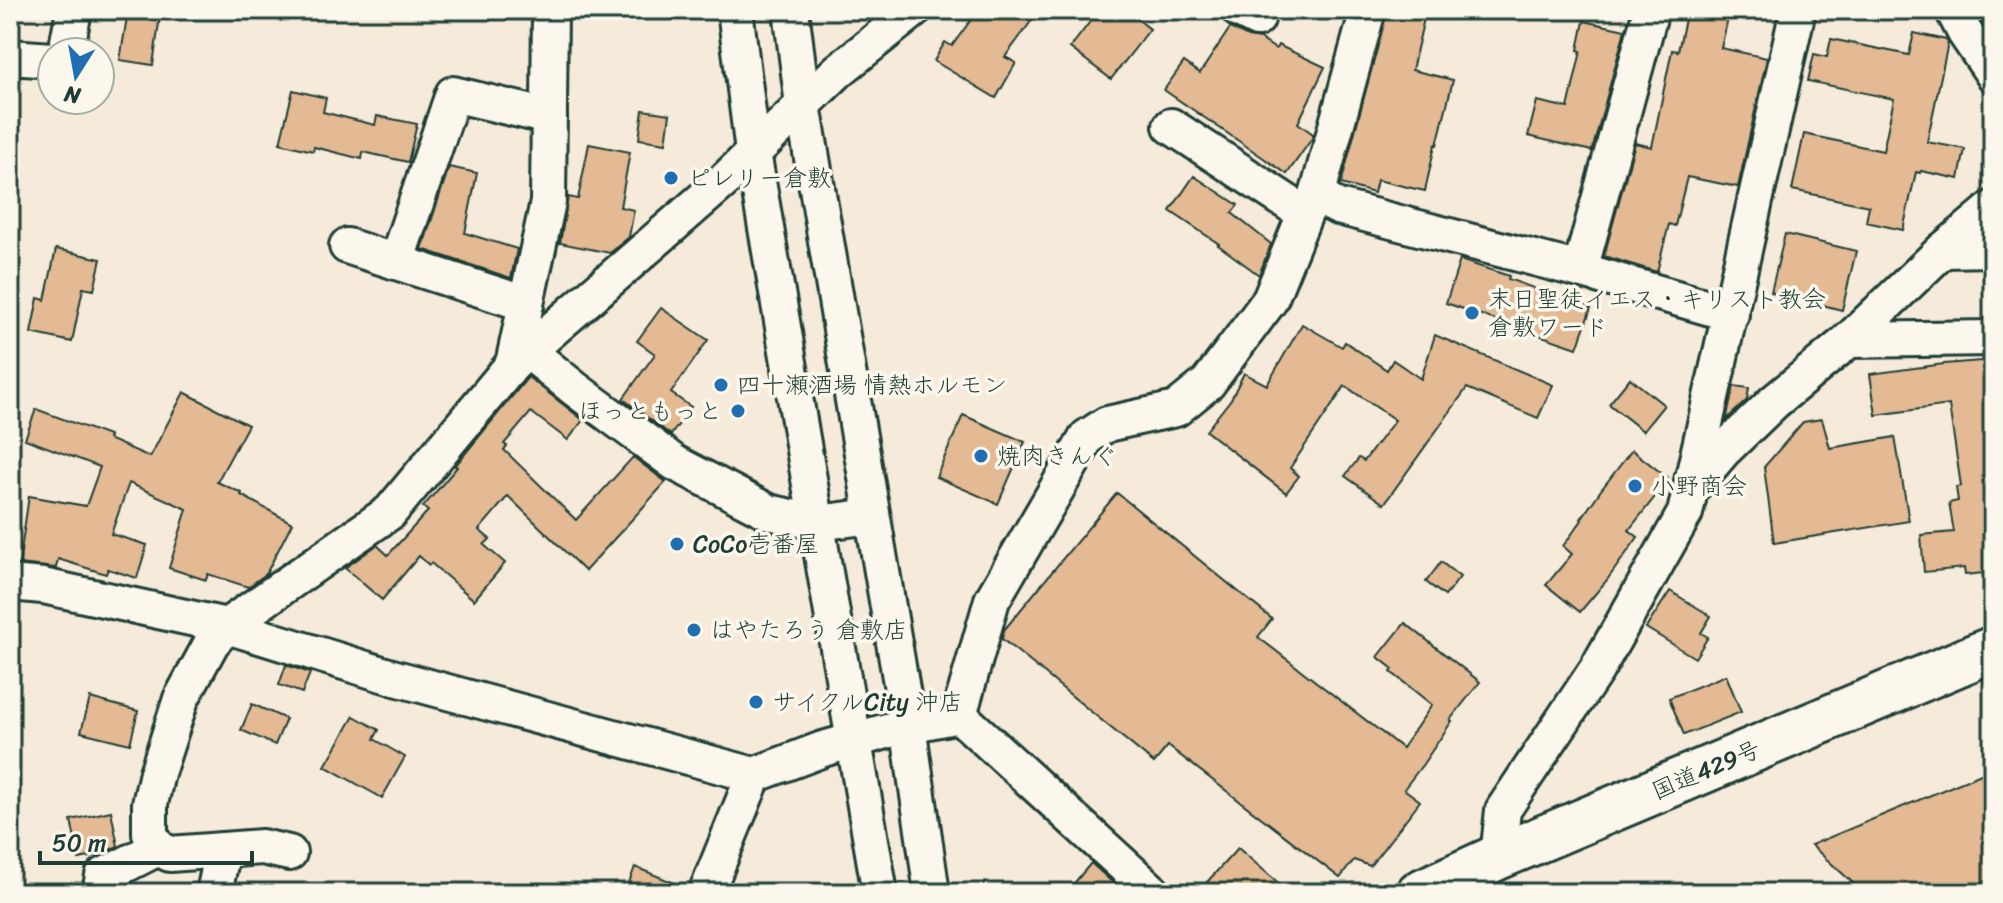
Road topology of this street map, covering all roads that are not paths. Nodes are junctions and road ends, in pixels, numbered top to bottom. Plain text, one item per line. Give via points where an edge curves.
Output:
1 (74, 10) edge
2 (550, 10) edge
3 (735, 10) edge
4 (791, 10) edge
5 (914, 10) edge
6 (1368, 10) edge
7 (1651, 10) edge
8 (1798, 10) edge
9 (1953, 10) edge
10 (69, 36) edge
11 (10, 57) edge
12 (36, 59) edge
13 (1993, 74) edge
14 (803, 105) junction
15 (549, 117) junction
16 (1171, 126) dead end
17 (753, 152) junction
18 (1312, 204) junction
19 (1993, 208) edge
20 (347, 246) dead end
21 (1993, 249) edge
22 (1943, 250) junction
23 (396, 262) junction
24 (1580, 270) junction
25 (526, 304) junction
26 (1731, 314) junction
27 (1993, 338) edge
28 (1849, 340) junction
29 (521, 358) junction
30 (1691, 490) junction
31 (872, 516) junction
32 (818, 523) junction
33 (10, 583) edge
34 (227, 626) junction
35 (1993, 649) edge
36 (959, 715) junction
37 (908, 725) junction
38 (854, 740) junction
39 (754, 775) junction
40 (158, 848) junction
41 (223, 850) junction
42 (289, 853) dead end
43 (1498, 857) junction
44 (100, 893) edge
45 (214, 893) edge
46 (706, 893) edge
47 (880, 893) edge
48 (932, 893) edge
49 (1154, 893) edge
50 (1419, 893) edge

1 - 10 street
2 - 15 street
3 - 17 street
4 - 14 street
5 - 14 street
6 - 18 street
7 - 24 street
8 - 26 street
9 - 13 street
11 - 12 street
14 - 17 street
14 - 31 street
15 - 23 street via 453,94
15 - 25 street via 548,202
16 - 18 street via 1290,204
17 - 29 street
17 - 32 street
18 - 24 street
18 - 36 street via 1270,300 1208,383 1176,409 1107,424 1087,437 992,600
19 - 22 street
20 - 23 street
21 - 22 street
22 - 28 street
23 - 25 street
24 - 26 street
25 - 29 street
26 - 30 street
27 - 28 street
28 - 30 street via 1774,402
29 - 32 street via 575,389 675,463 769,512
29 - 34 street via 390,512
30 - 43 street via 1685,513 1597,669 1503,810
31 - 32 street
31 - 37 street
32 - 38 street
33 - 34 street
34 - 39 street via 392,677
34 - 40 street via 212,642 181,699 157,773 150,834
35 - 43 highway, 国道429号
36 - 37 street
36 - 49 street
37 - 38 street
37 - 48 street
38 - 39 street
38 - 47 street
39 - 46 street
40 - 41 street via 170,854
40 - 44 street via 103,876
41 - 42 street via 262,847
41 - 45 street
43 - 50 highway, 国道429号

